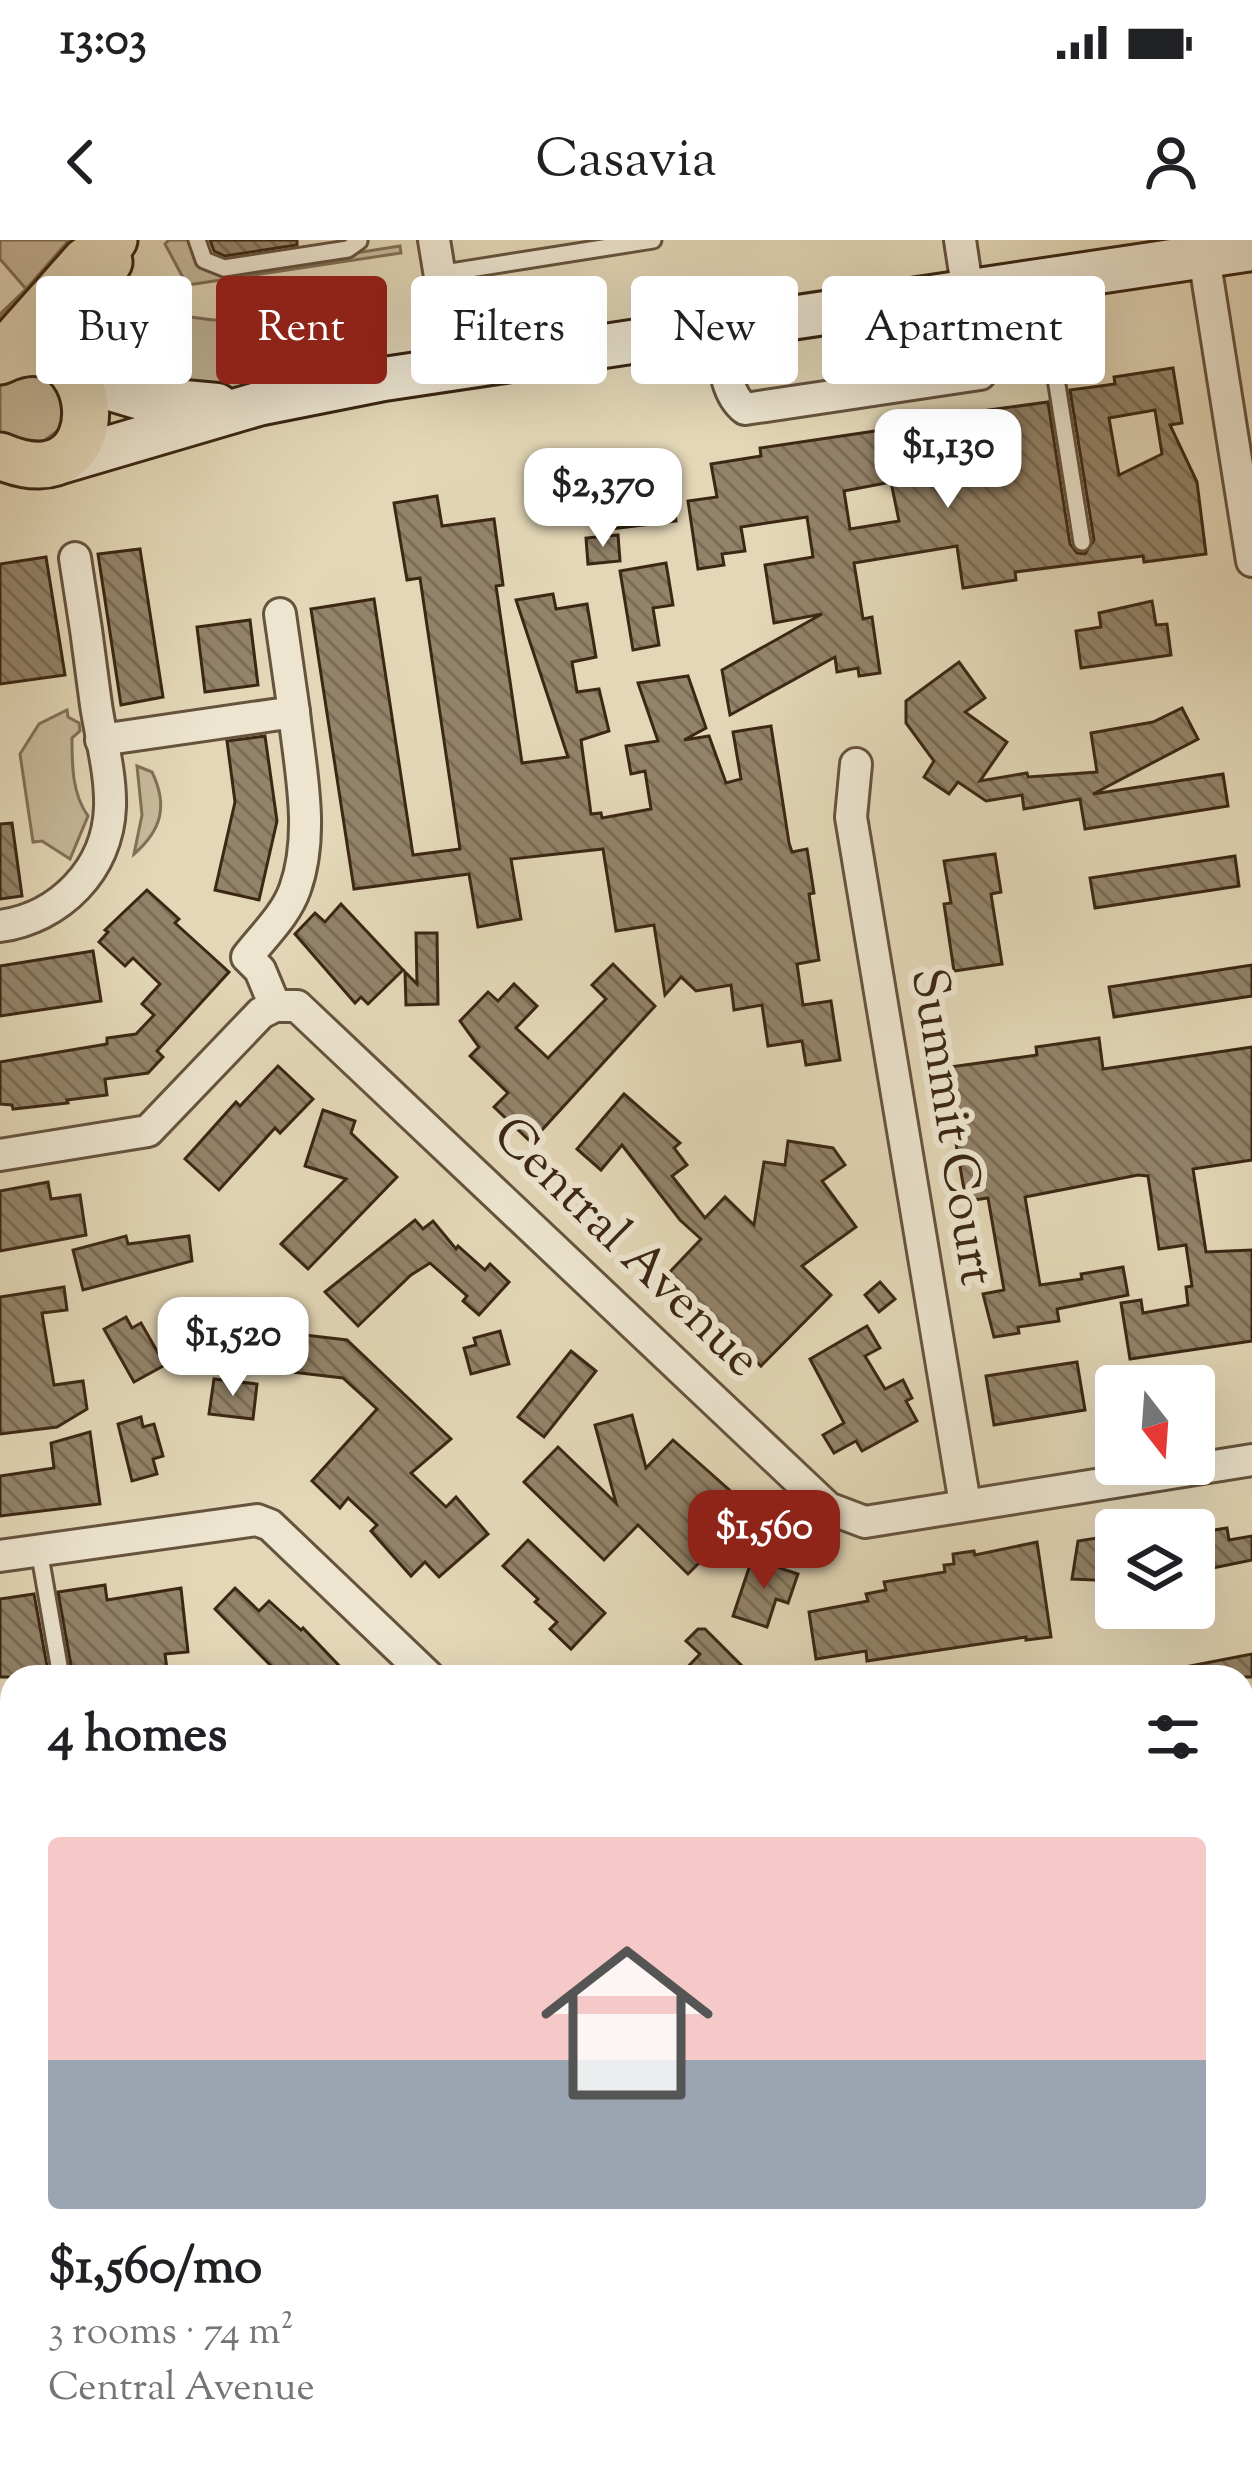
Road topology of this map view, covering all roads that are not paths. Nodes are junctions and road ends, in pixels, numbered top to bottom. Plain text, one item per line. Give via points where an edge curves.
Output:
1 (114, 240) edge
2 (124, 240) edge
3 (196, 240) edge
4 (434, 240) edge
5 (653, 240) edge
6 (960, 240) edge
7 (359, 241) edge
8 (632, 242) edge
9 (1252, 249) edge
10 (1204, 257) junction
11 (438, 274) joint
12 (100, 276) edge
13 (965, 276) edge
14 (1080, 276) edge
15 (36, 353) edge
16 (0, 359) edge
17 (411, 376) edge
18 (79, 384) edge
19 (101, 384) edge
20 (730, 384) edge
21 (913, 384) edge
22 (1057, 384) edge
23 (258, 404) junction
24 (0, 456) edge
25 (54, 464) junction
26 (0, 481) edge
27 (1082, 542) dead end
28 (75, 558) dead end
29 (1252, 561) edge
30 (280, 614) dead end
31 (294, 712) junction
32 (101, 740) junction
33 (856, 764) dead end
34 (0, 926) edge
35 (274, 1006) junction
36 (0, 1155) edge
37 (1252, 1460) edge
38 (965, 1504) junction
39 (39, 1550) junction
40 (0, 1556) edge
41 (59, 1665) edge
42 (416, 1665) edge

1 - 16 main road via 85,261
2 - 12 main road
3 - 7 lane via 204,260 224,268
4 - 11 street
5 - 8 lane
6 - 13 street
8 - 11 lane
9 - 10 main road
10 - 14 main road
10 - 29 street
15 - 16 main road
17 - 23 main road
18 - 25 main road via 87,418 76,445
19 - 23 main road via 170,403
20 - 21 street via 746,409
22 - 27 lane
23 - 25 main road
24 - 25 main road
25 - 26 main road
28 - 32 street
30 - 31 street
31 - 32 street
31 - 35 street via 302,861 283,911 247,957
32 - 34 street via 110,807 101,850 65,902
33 - 38 street, Summit Court via 851,817
35 - 36 street via 148,1131
35 - 38 street, Central Avenue via 307,1011 828,1508 865,1522
37 - 38 street, Central Avenue
39 - 40 street
39 - 41 lane
39 - 42 street via 257,1520

